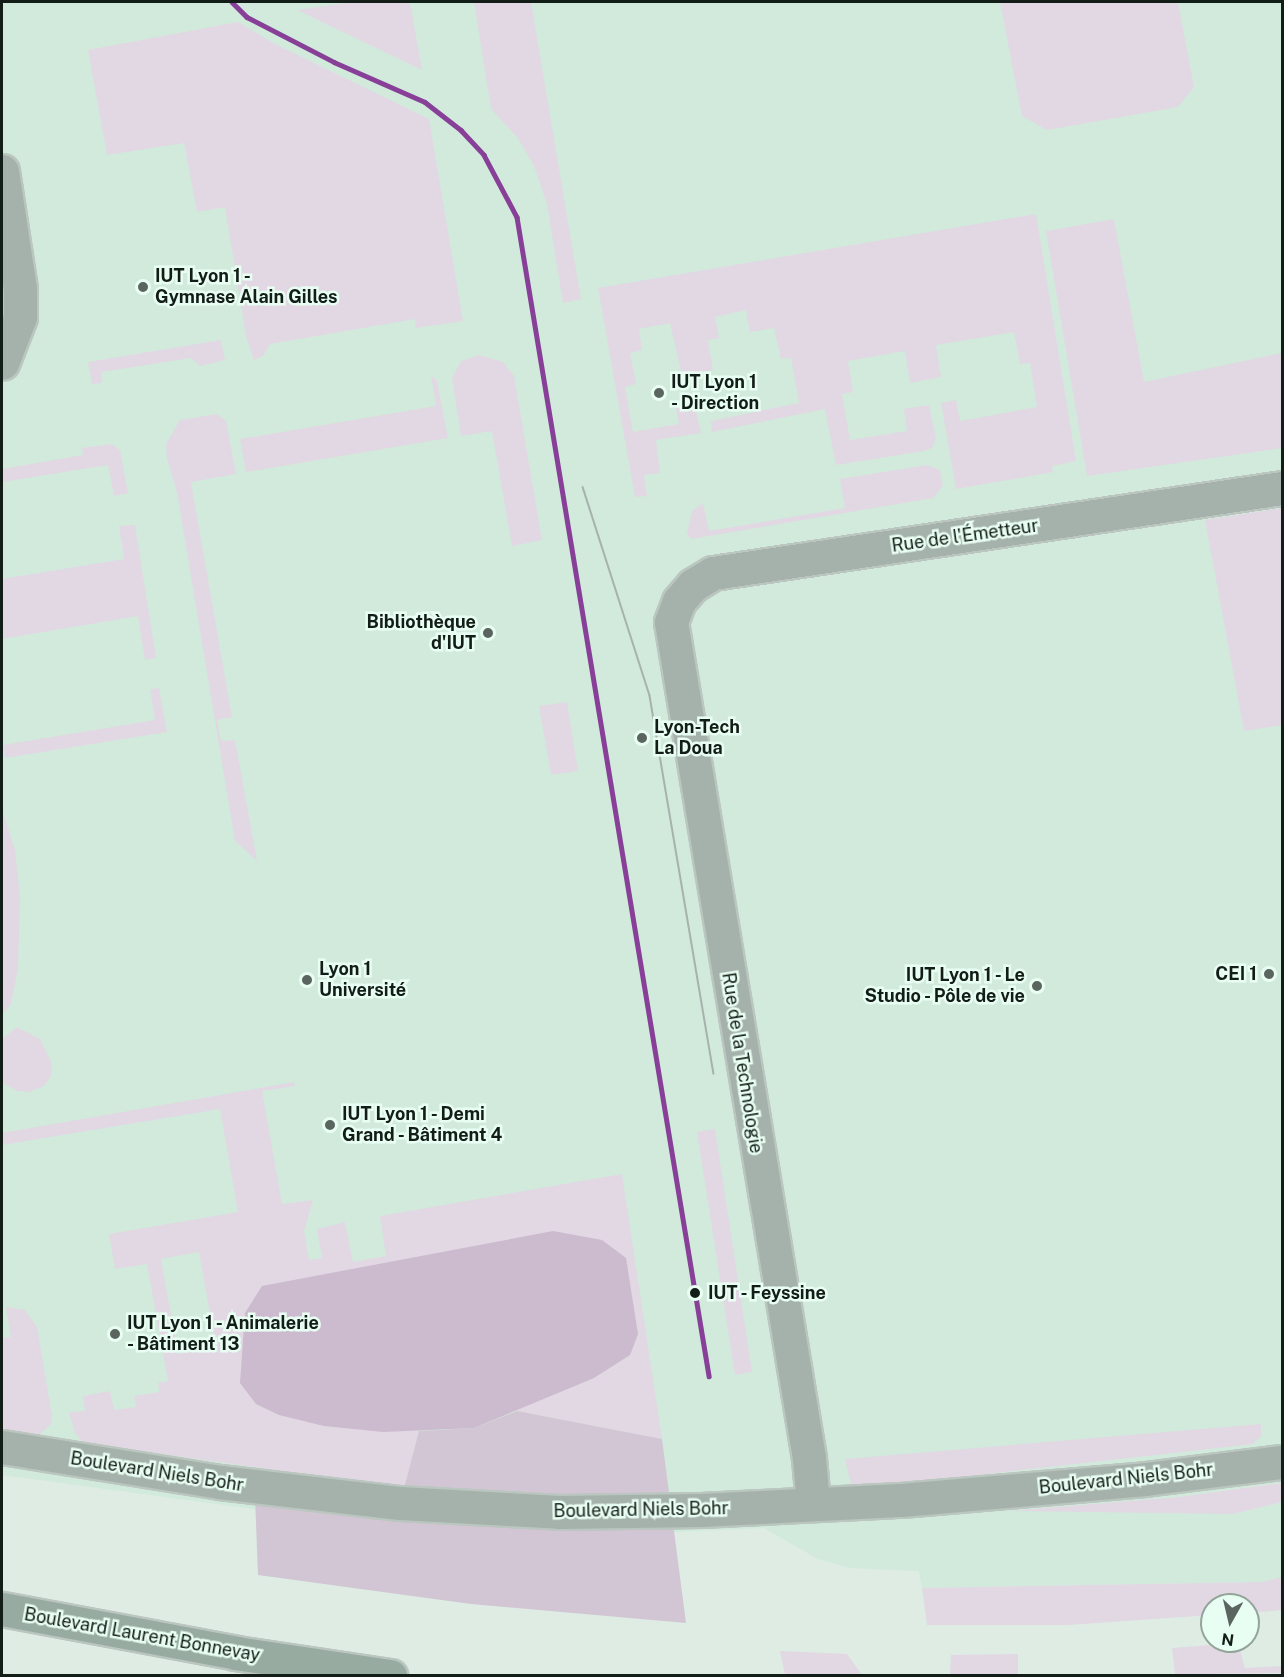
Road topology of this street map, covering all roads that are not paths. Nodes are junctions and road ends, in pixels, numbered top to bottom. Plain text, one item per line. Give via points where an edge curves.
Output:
1 (2, 171) edge
2 (2, 363) edge
3 (1282, 488) edge
4 (671, 622) joint
5 (2, 1447) edge
6 (1282, 1462) edge
7 (813, 1503) junction
8 (2, 1609) edge
9 (390, 1676) edge

1 - 2 street via 20,289 20,318
3 - 4 street, Rue de l'Émetteur via 713,573 693,585 679,601
4 - 7 street, Rue de la Technologie via 809,1458
5 - 7 street, Boulevard Niels Bohr via 220,1482 400,1503 559,1512 701,1510
6 - 7 street, Boulevard Niels Bohr via 1134,1480 901,1500
8 - 9 main road, Boulevard Laurent Bonnevay via 236,1653

